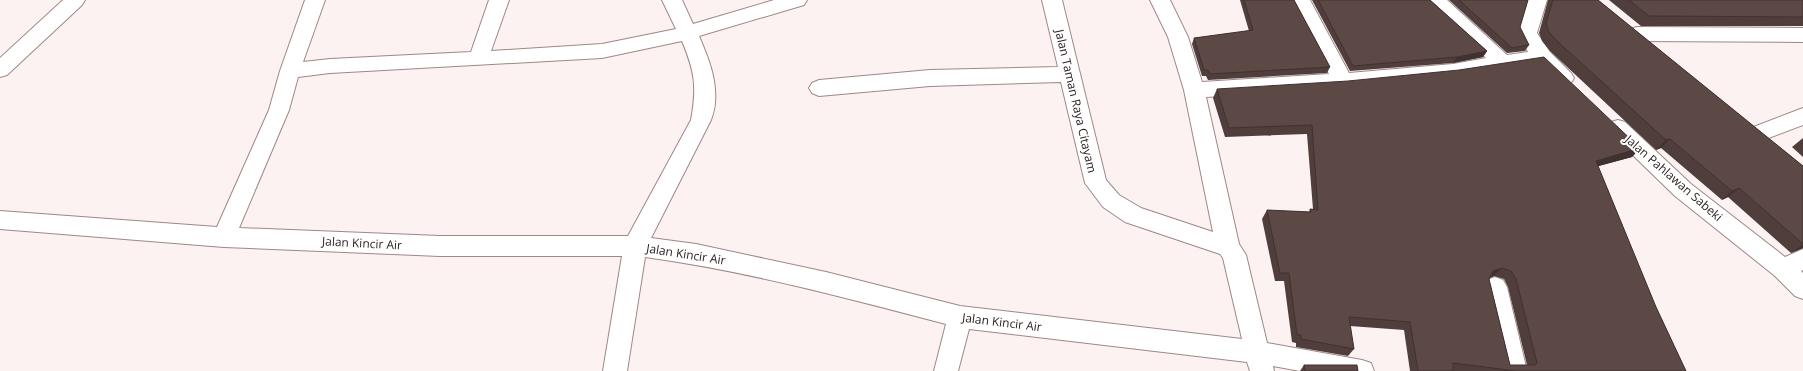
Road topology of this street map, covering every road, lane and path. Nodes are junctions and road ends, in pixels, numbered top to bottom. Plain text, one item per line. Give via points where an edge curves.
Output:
1 (75, 0) edge
2 (315, 0) edge
3 (499, 0) edge
4 (672, 0) edge
5 (797, 0) edge
6 (1052, 0) edge
7 (1160, 0) edge
8 (1300, 0) edge
9 (1435, 0) edge
10 (1537, 0) edge
11 (687, 33) junction
12 (1803, 35) edge
13 (1661, 54) edge
14 (1542, 57) junction
15 (478, 59) junction
16 (1503, 63) junction
17 (0, 70) edge
18 (290, 71) junction
19 (1070, 74) junction
20 (1343, 81) junction
21 (819, 88) dead end
22 (1576, 89) edge
23 (1194, 90) junction
24 (1604, 116) edge
25 (1803, 116) edge
26 (1775, 147) edge
27 (0, 220) edge
28 (224, 237) junction
29 (635, 246) junction
30 (1228, 247) junction
31 (1803, 259) edge
32 (1783, 269) junction
33 (1495, 287) dead end
34 (1803, 289) edge
35 (960, 317) junction
36 (1260, 362) edge
37 (615, 371) edge
38 (946, 371) edge
39 (1362, 371) edge
40 (1515, 371) edge

1 - 17 street
2 - 18 street
3 - 15 street
4 - 11 street
5 - 11 street
6 - 19 street, Jalan Taman Raya Citayam
7 - 23 street via 1178,37
8 - 20 street
9 - 16 street
10 - 14 street via 1527,32 1533,46
11 - 15 street via 602,51
11 - 29 street via 693,42 703,72 705,101 701,120
12 - 13 street via 1631,29
14 - 16 street
14 - 22 street
15 - 18 street via 330,66
16 - 20 street via 1453,71
18 - 28 street via 279,110
19 - 21 street via 930,78
19 - 30 street, Jalan Taman Raya Citayam via 1096,183 1110,201 1133,215
20 - 23 street
23 - 30 street
24 - 32 street, Jalan Pahlawan Sabeki via 1683,190
25 - 26 street via 1752,129
27 - 28 street, Jalan Kincir Air
28 - 29 street, Jalan Kincir Air via 440,246
29 - 35 street, Jalan Kincir Air via 696,254 826,282
29 - 37 street
30 - 36 street via 1239,268
31 - 32 street
32 - 34 street, Jalan Pahlawan Sabeki
33 - 40 street
35 - 36 street, Jalan Kincir Air
35 - 38 street
36 - 39 street, Jalan Kincir Air

